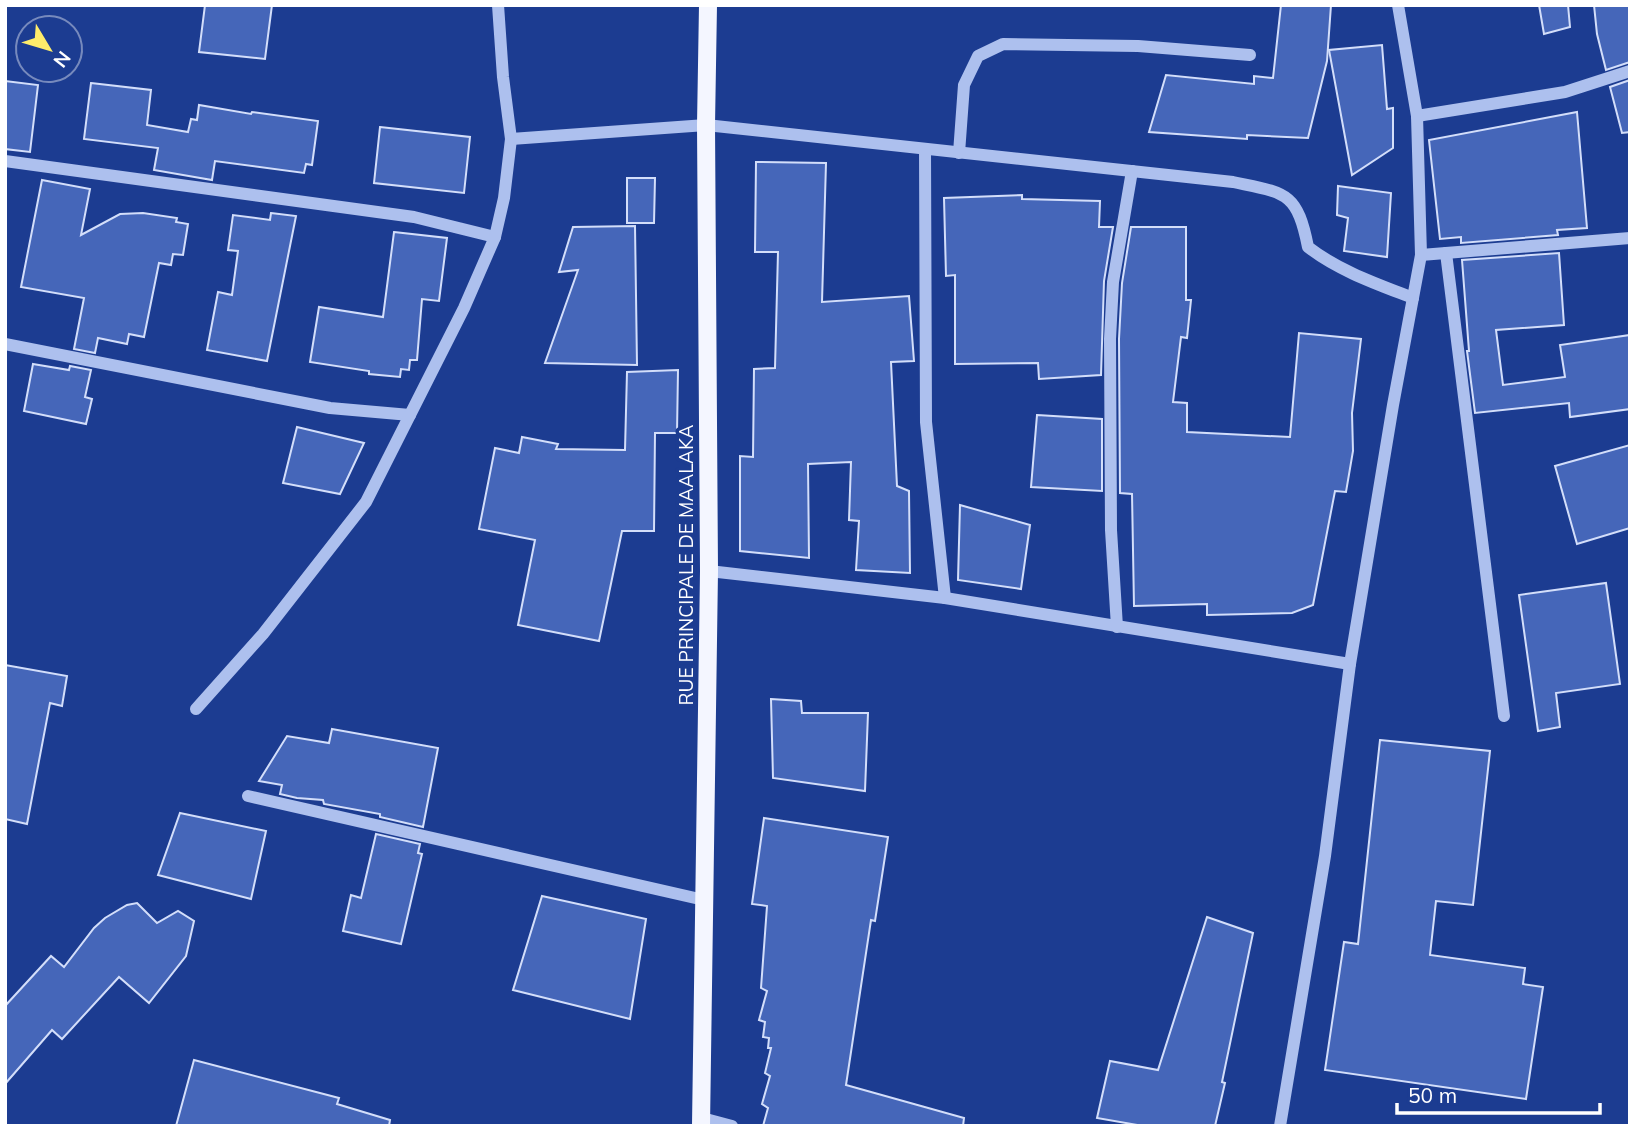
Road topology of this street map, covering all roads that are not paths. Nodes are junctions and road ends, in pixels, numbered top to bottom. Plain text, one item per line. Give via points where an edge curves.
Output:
1 (498, 5) edge
2 (708, 5) edge
3 (1398, 5) edge
4 (1250, 55) dead end
5 (1630, 71) edge
6 (1417, 116) junction
7 (706, 125) junction
8 (511, 139) junction
9 (925, 149) junction
10 (959, 153) junction
11 (5, 161) edge
12 (1132, 171) junction
13 (495, 237) junction
14 (1630, 238) edge
15 (1446, 253) junction
16 (1421, 254) junction
17 (1413, 298) junction
18 (5, 344) edge
19 (410, 415) junction
20 (709, 571) junction
21 (945, 598) junction
22 (1117, 627) junction
23 (1350, 664) junction
24 (196, 709) dead end
25 (1504, 716) dead end
26 (248, 796) dead end
27 (704, 900) junction
28 (701, 1122) edge
29 (732, 1126) edge
30 (1280, 1126) edge

1 - 8 street
2 - 7 main road, RUE PRINCIPALE DE MAALAKA
3 - 6 street
4 - 10 street via 1138,46 1003,44 978,56 964,85
5 - 6 street via 1564,92
6 - 16 street
7 - 8 street
7 - 9 street
7 - 20 main road, RUE PRINCIPALE DE MAALAKA
8 - 13 street
9 - 10 street
9 - 21 street via 926,422
10 - 12 street
11 - 13 street via 414,217
12 - 17 street via 1274,191 1293,203 1302,218 1308,247 1323,259
12 - 22 street via 1113,282 1110,339 1111,530
13 - 19 street
14 - 15 street
15 - 16 street
15 - 25 street
16 - 17 street
17 - 23 street
18 - 19 street via 330,408
19 - 24 street via 366,502 263,634
20 - 21 street
20 - 27 main road, RUE PRINCIPALE DE MAALAKA
21 - 22 street
22 - 23 street
23 - 30 street via 1325,856
26 - 27 street
27 - 28 main road, RUE PRINCIPALE DE MAALAKA
28 - 29 street

